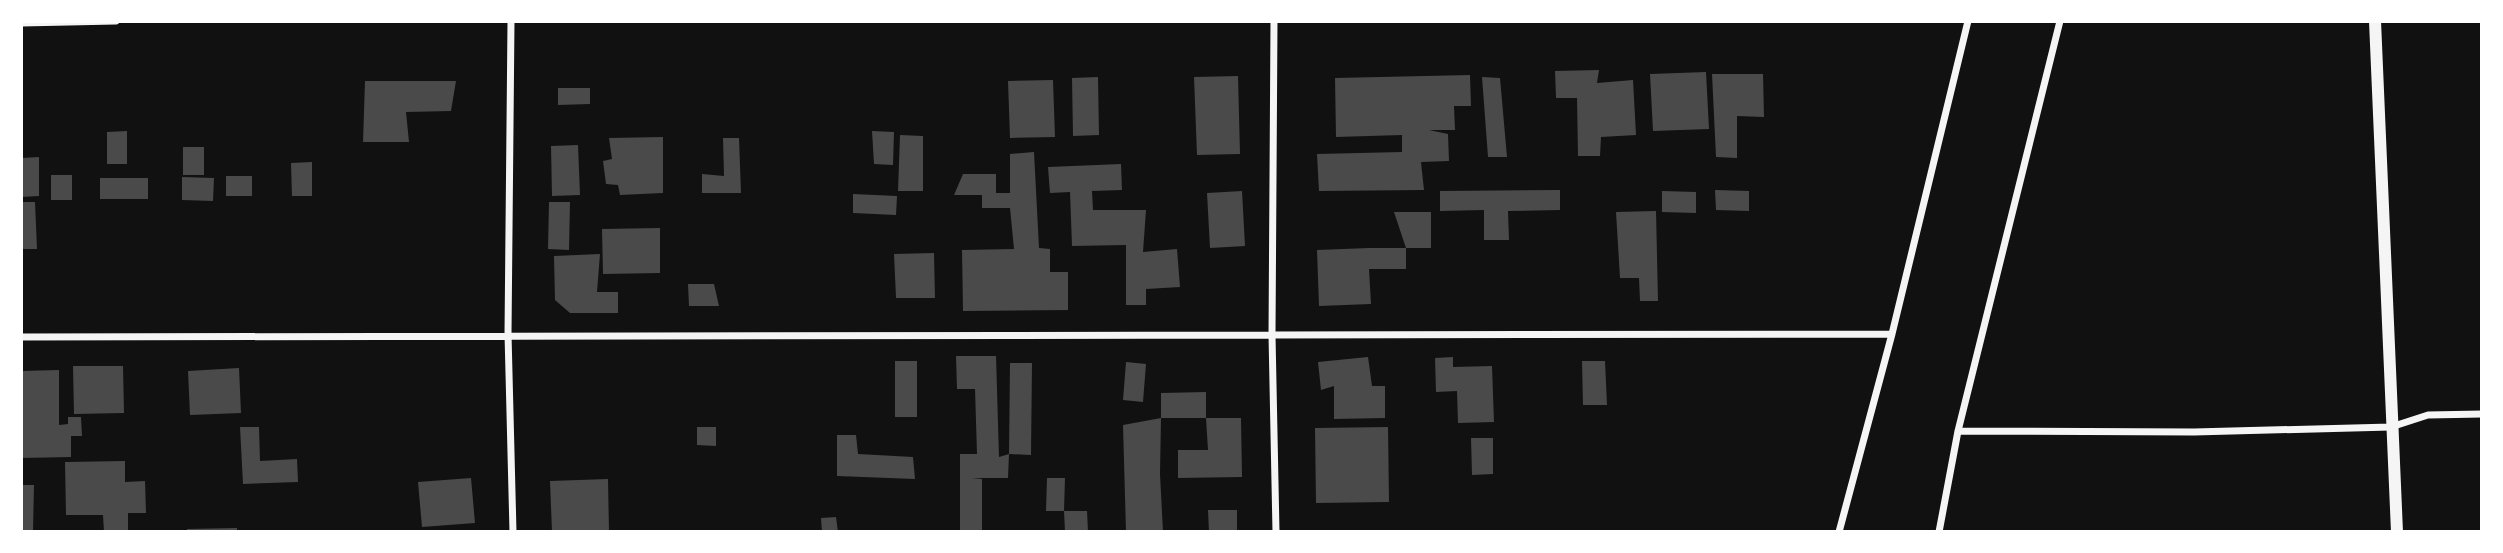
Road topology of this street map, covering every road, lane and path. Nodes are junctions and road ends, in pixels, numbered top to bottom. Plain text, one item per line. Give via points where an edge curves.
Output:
1 (116, 21) edge
2 (511, 21) edge
3 (1274, 21) edge
4 (1968, 21) edge
5 (2060, 21) edge
6 (2375, 21) edge
7 (21, 23) edge
8 (508, 334) junction
9 (1892, 334) junction
10 (1272, 335) junction
11 (21, 337) edge
12 (2482, 414) edge
13 (2391, 427) junction
14 (1958, 431) junction
15 (513, 532) edge
16 (1276, 532) edge
17 (1839, 532) edge
18 (1939, 532) edge
19 (2397, 532) edge

1 - 7 street
2 - 8 street
3 - 10 street
4 - 9 street
5 - 14 street
6 - 13 street
8 - 10 street
8 - 11 street
8 - 15 street
9 - 10 street
9 - 17 street
10 - 16 street
12 - 13 street via 2428,415
13 - 14 street
13 - 19 street
14 - 18 street

